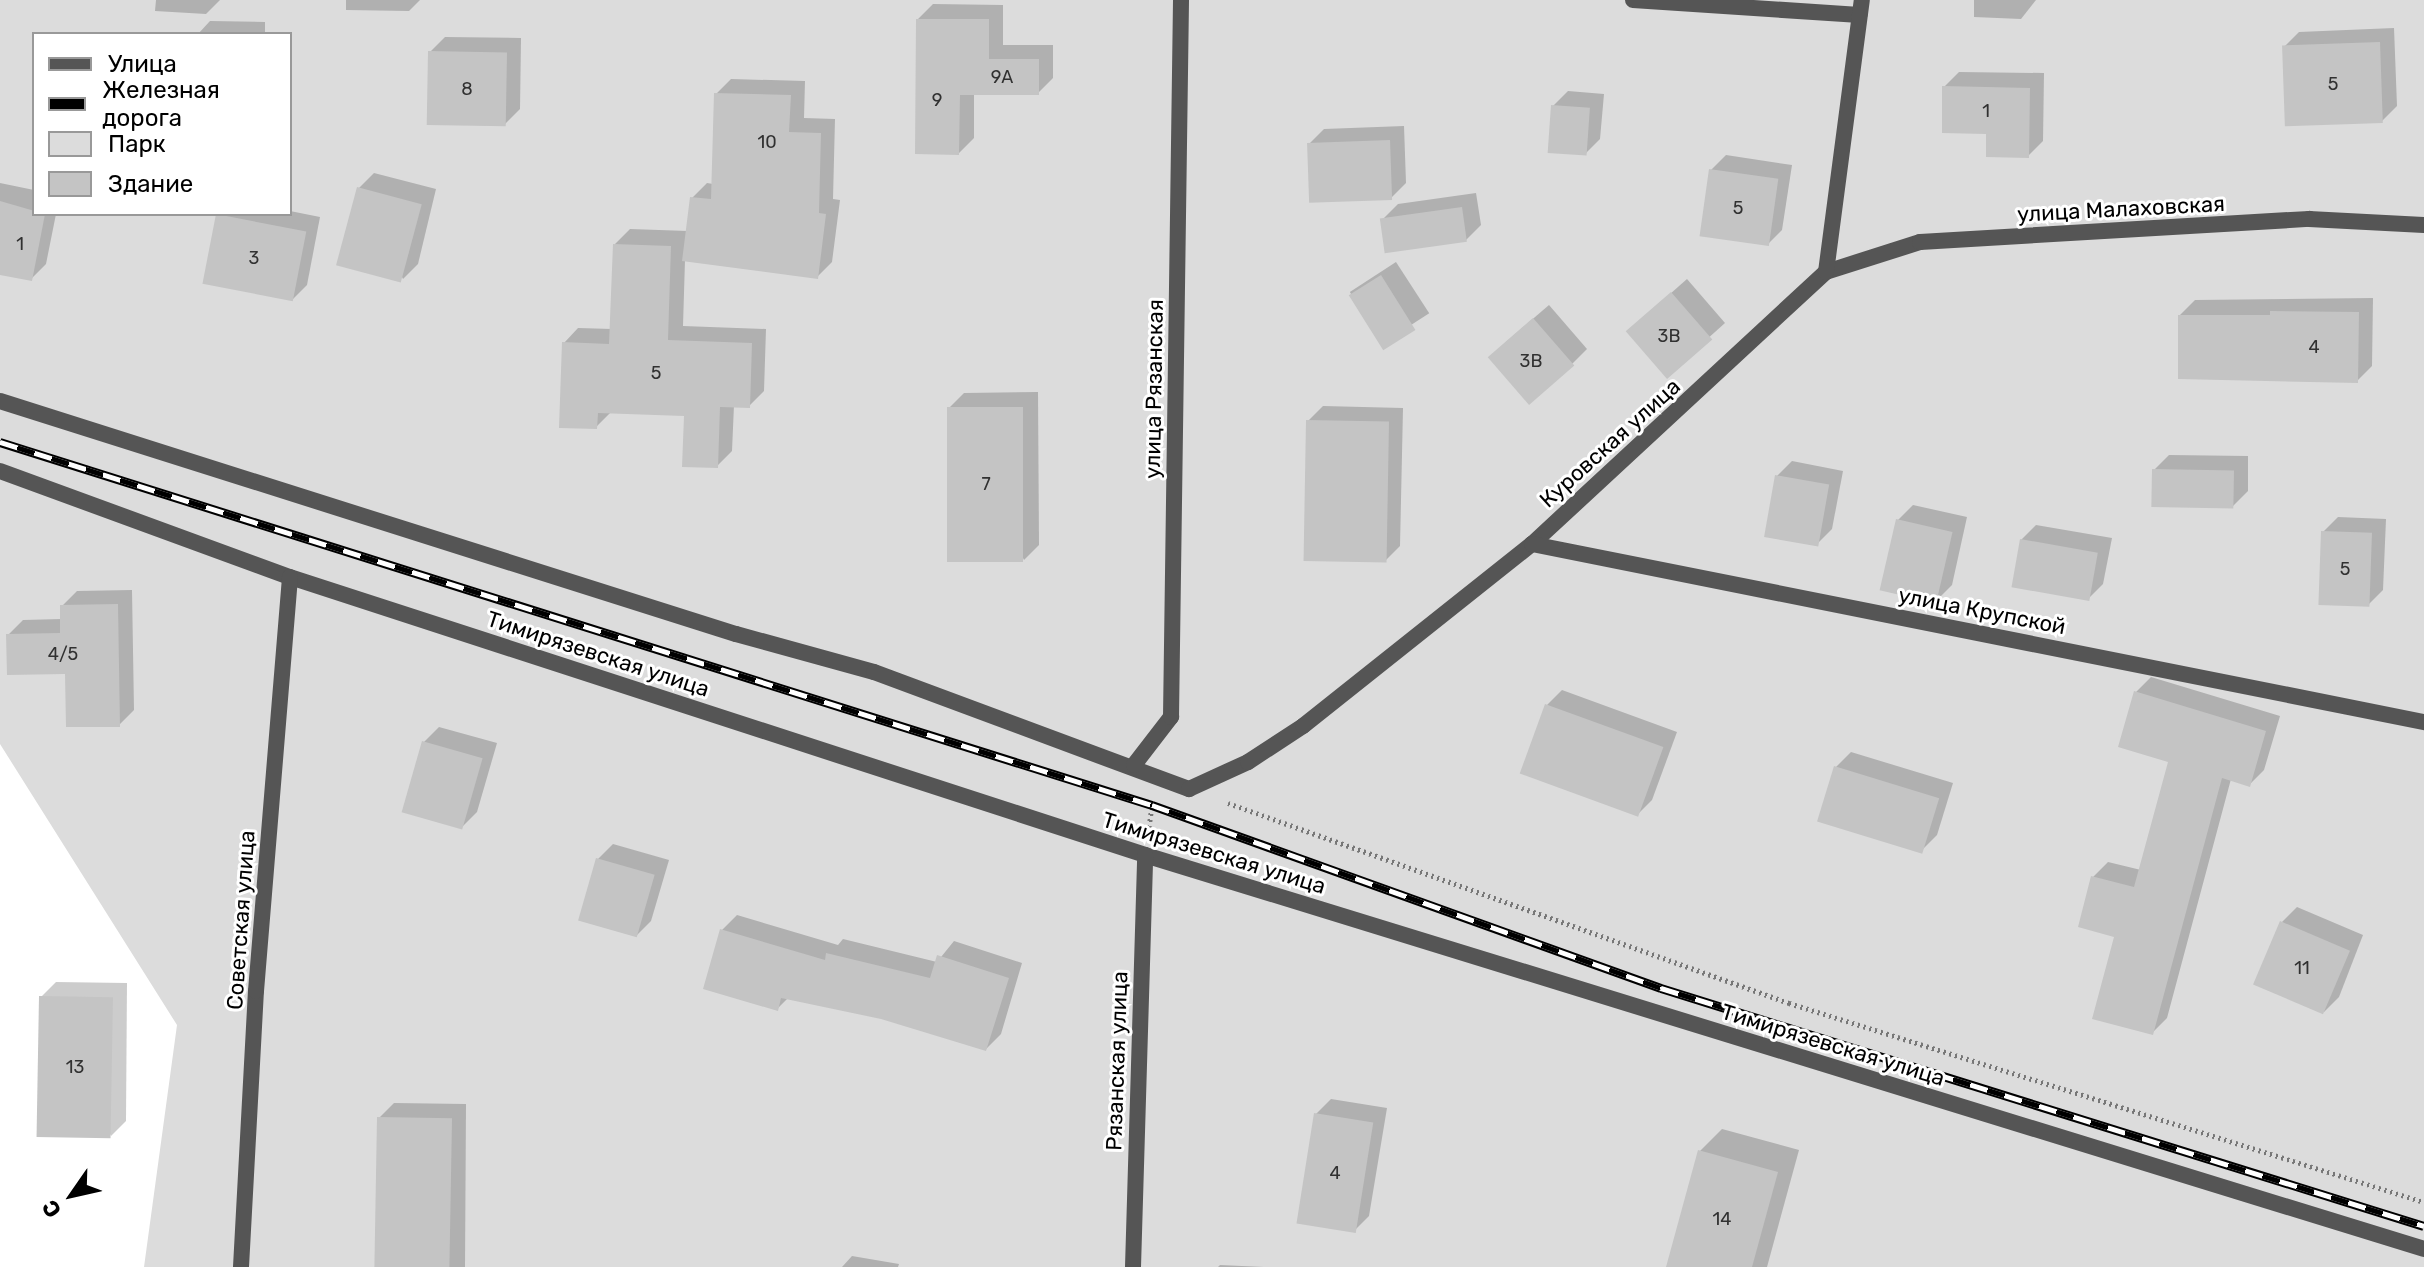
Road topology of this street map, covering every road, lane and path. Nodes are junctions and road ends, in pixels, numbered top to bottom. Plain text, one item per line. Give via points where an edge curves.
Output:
1 (1181, 0) edge
2 (1633, 0) edge
3 (1861, 8) edge
4 (2424, 225) edge
5 (1826, 272) junction
6 (0, 401) edge
7 (0, 471) edge
8 (1532, 544) junction
9 (290, 577) junction
10 (2424, 722) edge
11 (1134, 765) junction
12 (1189, 789) junction
13 (1145, 855) junction
14 (2424, 1202) edge
15 (2424, 1249) edge
16 (241, 1267) edge
17 (1133, 1267) edge

1 - 11 street, улица Рязанская via 1171,717
2 - 3 street
3 - 5 street
4 - 5 street, улица Малаховская via 2309,219 1920,242
5 - 8 street, Куровская улица
6 - 11 street via 736,634 874,672
7 - 9 street, Тимирязевская улица
8 - 10 street, улица Крупской
8 - 12 street, Куровская улица via 1303,726 1248,762
9 - 13 street, Тимирязевская улица
9 - 16 street, Советская улица via 256,991
11 - 12 street
12 - 13 path via 1152,805
12 - 14 path, Тимирязевская улица via 1789,1003
13 - 15 street, Тимирязевская улица
13 - 17 street, Рязанская улица

